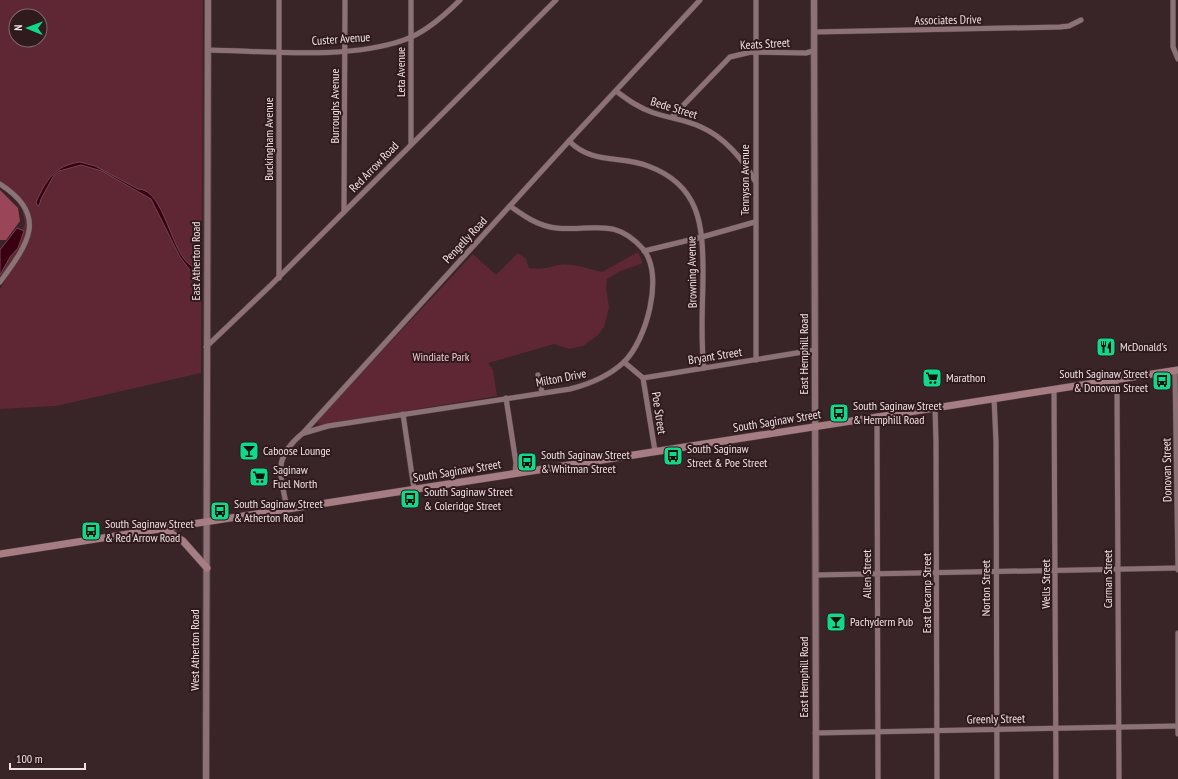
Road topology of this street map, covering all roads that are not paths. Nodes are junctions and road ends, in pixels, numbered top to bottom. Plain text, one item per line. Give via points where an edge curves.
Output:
1 (208, 0) edge
2 (279, 0) edge
3 (345, 0) edge
4 (411, 0) edge
5 (460, 0) edge
6 (556, 0) edge
7 (700, 0) edge
8 (756, 0) edge
9 (814, 0) edge
10 (1173, 0) edge
11 (1081, 20) dead end
12 (814, 32) junction
13 (411, 37) junction
14 (208, 50) junction
15 (345, 51) junction
16 (813, 51) junction
17 (279, 52) junction
18 (756, 53) junction
19 (1178, 59) edge
20 (616, 91) junction
21 (672, 117) junction
22 (569, 141) junction
23 (411, 144) junction
24 (755, 182) junction
25 (0, 184) edge
26 (510, 206) junction
27 (344, 212) junction
28 (755, 222) junction
29 (702, 237) junction
30 (644, 251) junction
31 (278, 278) junction
32 (0, 282) edge
33 (206, 347) junction
34 (815, 350) junction
35 (756, 360) junction
36 (624, 362) junction
37 (704, 368) junction
38 (1177, 370) edge
39 (538, 375) dead end
40 (643, 378) junction
41 (1115, 379) junction
42 (1054, 389) junction
43 (542, 392) junction
44 (506, 398) junction
45 (994, 398) junction
46 (935, 407) junction
47 (403, 414) junction
48 (877, 416) junction
49 (816, 426) junction
50 (303, 433) junction
51 (655, 451) junction
52 (515, 473) junction
53 (414, 489) junction
54 (287, 509) junction
55 (206, 522) junction
56 (164, 528) junction
57 (0, 554) edge
58 (206, 568) junction
59 (1118, 569) junction
60 (1178, 569) edge
61 (1056, 570) junction
62 (996, 571) junction
63 (937, 572) junction
64 (877, 574) junction
65 (816, 575) junction
66 (1178, 633) edge
67 (1178, 726) edge
68 (1118, 727) junction
69 (1056, 728) junction
70 (996, 729) junction
71 (937, 730) junction
72 (878, 731) junction
73 (815, 733) junction
74 (1178, 734) edge
75 (206, 779) edge
76 (816, 779) edge
77 (878, 779) edge
78 (937, 779) edge
79 (997, 779) edge
80 (1056, 779) edge
81 (1119, 779) edge

1 - 14 street, East Atherton Road
2 - 17 street, Buckingham Avenue
3 - 15 street, Burroughs Avenue
4 - 13 street, Leta Avenue
5 - 13 street, Custer Avenue via 444,16
6 - 23 street, Red Arrow Road
7 - 20 street, Pengelly Road
8 - 18 street, Tennyson Avenue
9 - 12 street, East Hemphill Road
10 - 19 street via 1173,47
11 - 12 street, Associates Drive via 1060,27
12 - 16 street, East Hemphill Road
13 - 15 street, Custer Avenue via 379,47
13 - 23 street, Leta Avenue
14 - 17 street, Custer Avenue
14 - 33 street, East Atherton Road
15 - 17 street, Custer Avenue
15 - 27 street, Burroughs Avenue
16 - 18 street, Keats Street
16 - 34 street, East Hemphill Road
17 - 31 street, Buckingham Avenue
18 - 21 street, Keats Street via 739,54 727,60
18 - 24 street, Tennyson Avenue
20 - 21 street, Bede Street via 632,104
20 - 22 street, Pengelly Road
21 - 24 street, Bede Street via 702,127 719,138 748,167
22 - 26 street, Pengelly Road
22 - 29 street, Browning Avenue via 587,154 598,158 632,161 671,177 689,196 696,209
23 - 27 street, Red Arrow Road
24 - 28 street, Tennyson Avenue
25 - 32 street via 16,196 25,207 30,226 26,243
26 - 30 street, Milton Drive via 541,225 556,228 606,227 621,231
26 - 50 street, Pengelly Road
27 - 31 street, Red Arrow Road
28 - 29 street
28 - 35 street, Tennyson Avenue
29 - 30 street
29 - 37 street, Browning Avenue
30 - 36 street, Milton Drive via 650,263 652,278 649,316 635,347
31 - 33 street, Red Arrow Road
33 - 55 street, East Atherton Road
34 - 35 street, Bryant Street
34 - 49 street, East Hemphill Road
35 - 37 street, Bryant Street
36 - 40 street
36 - 43 street, Milton Drive via 610,373 586,385
37 - 40 street, Bryant Street
38 - 41 main road, South Saginaw Street
38 - 60 street, Donovan Street
39 - 43 street
40 - 51 street, Poe Street
41 - 42 main road, South Saginaw Street
41 - 59 street, Carman Street
42 - 45 main road, South Saginaw Street
42 - 61 street, Wells Street
43 - 44 street, Milton Drive
44 - 47 street, Milton Drive
44 - 52 street via 516,463
45 - 46 main road, South Saginaw Street
45 - 62 street, Norton Street
46 - 48 main road, South Saginaw Street
46 - 63 street, East Decamp Street
47 - 50 street, Milton Drive via 328,426
47 - 53 street
48 - 49 main road, South Saginaw Street
48 - 64 street, Allen Street
49 - 51 main road, South Saginaw Street
49 - 65 street, East Hemphill Road
50 - 54 street, Pengelly Road via 290,444 283,455 280,468
51 - 52 main road, South Saginaw Street
52 - 53 main road, South Saginaw Street
53 - 54 main road, South Saginaw Street
54 - 55 main road, South Saginaw Street
55 - 56 main road, South Saginaw Street
55 - 58 street, West Atherton Road
56 - 57 main road, South Saginaw Street
56 - 58 main road via 181,538
58 - 75 street, West Atherton Road
59 - 60 street
59 - 61 street
59 - 68 street, Carman Street
61 - 62 street
61 - 69 street, Wells Street
62 - 63 street
62 - 70 street, Norton Street
63 - 64 street
63 - 71 street, East Decamp Street
64 - 65 street
64 - 72 street, Allen Street
65 - 73 street, East Hemphill Road
66 - 67 street
67 - 68 street, Greenly Street
67 - 74 street
68 - 69 street, Greenly Street
68 - 81 street, Carman Street
69 - 70 street, Greenly Street
69 - 80 street, Wells Street
70 - 71 street, Greenly Street
70 - 79 street, Norton Street
71 - 72 street, Greenly Street
71 - 78 street, East Decamp Street
72 - 73 street, Greenly Street
72 - 77 street, Allen Street
73 - 76 street, East Hemphill Road

